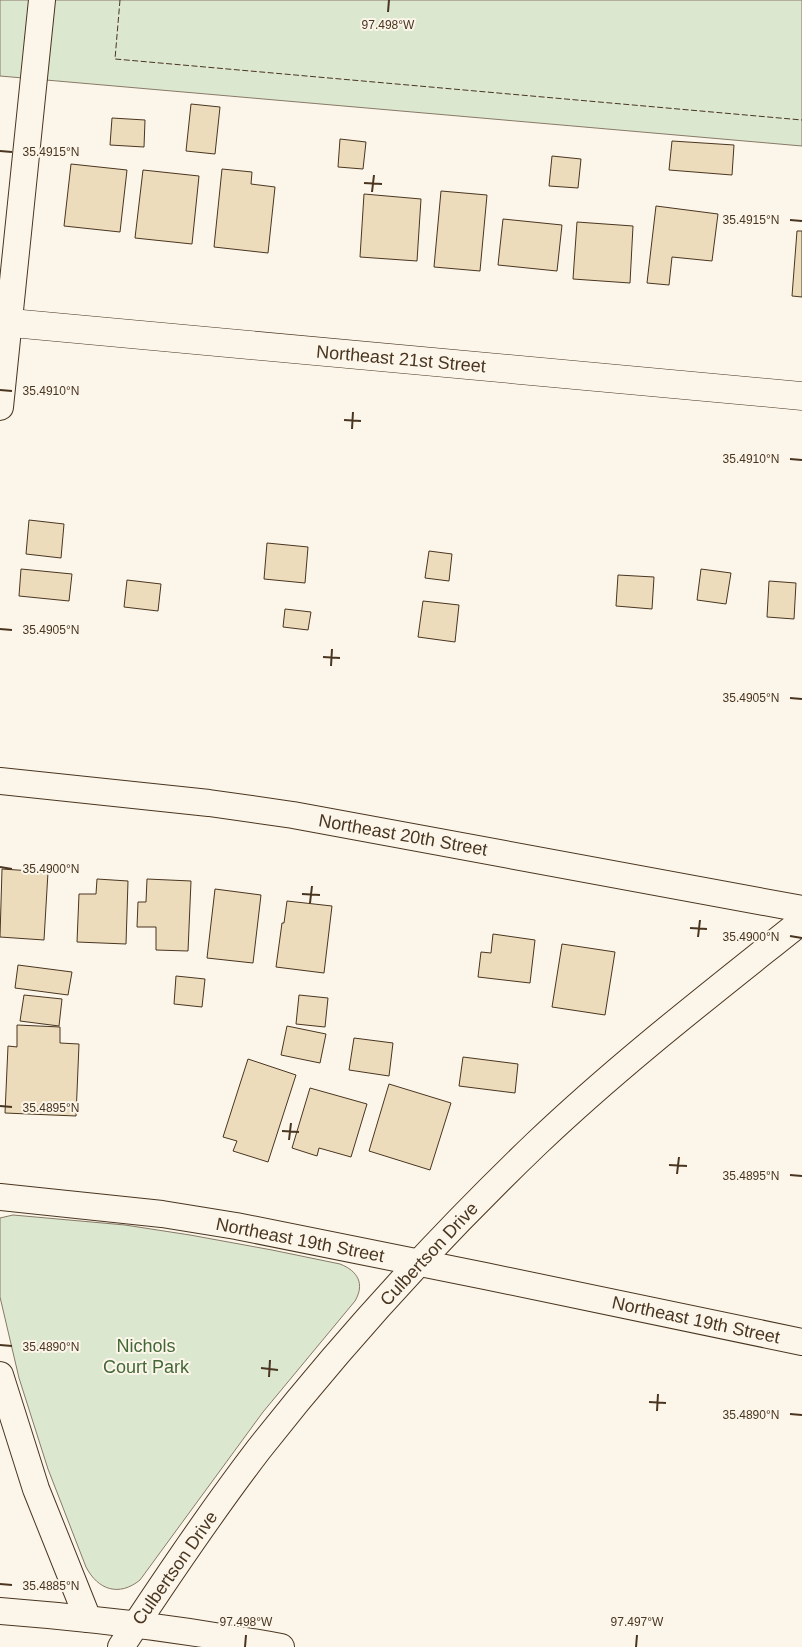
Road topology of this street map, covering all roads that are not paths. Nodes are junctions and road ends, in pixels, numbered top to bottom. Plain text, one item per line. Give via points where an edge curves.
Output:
1 (42, 0) edge
2 (4, 322) edge
3 (802, 396) edge
4 (0, 407) edge
5 (0, 781) edge
6 (802, 909) edge
7 (802, 920) edge
8 (0, 1197) edge
9 (419, 1263) junction
10 (802, 1342) edge
11 (0, 1375) edge
12 (0, 1611) edge
13 (88, 1618) junction
14 (136, 1624) junction
15 (121, 1647) edge
16 (280, 1647) edge

1 - 2 street
2 - 3 street, Northeast 21st Street
2 - 4 street
5 - 6 street, Northeast 20th Street via 293,815
7 - 9 street, Culbertson Drive via 594,1091 537,1143
8 - 9 street, Northeast 19th Street via 162,1214
9 - 10 street, Northeast 19th Street
9 - 14 street, Culbertson Drive via 354,1333 258,1451 165,1578
11 - 13 street via 36,1489
12 - 13 street
13 - 14 street
14 - 15 street, Culbertson Drive
14 - 16 street

